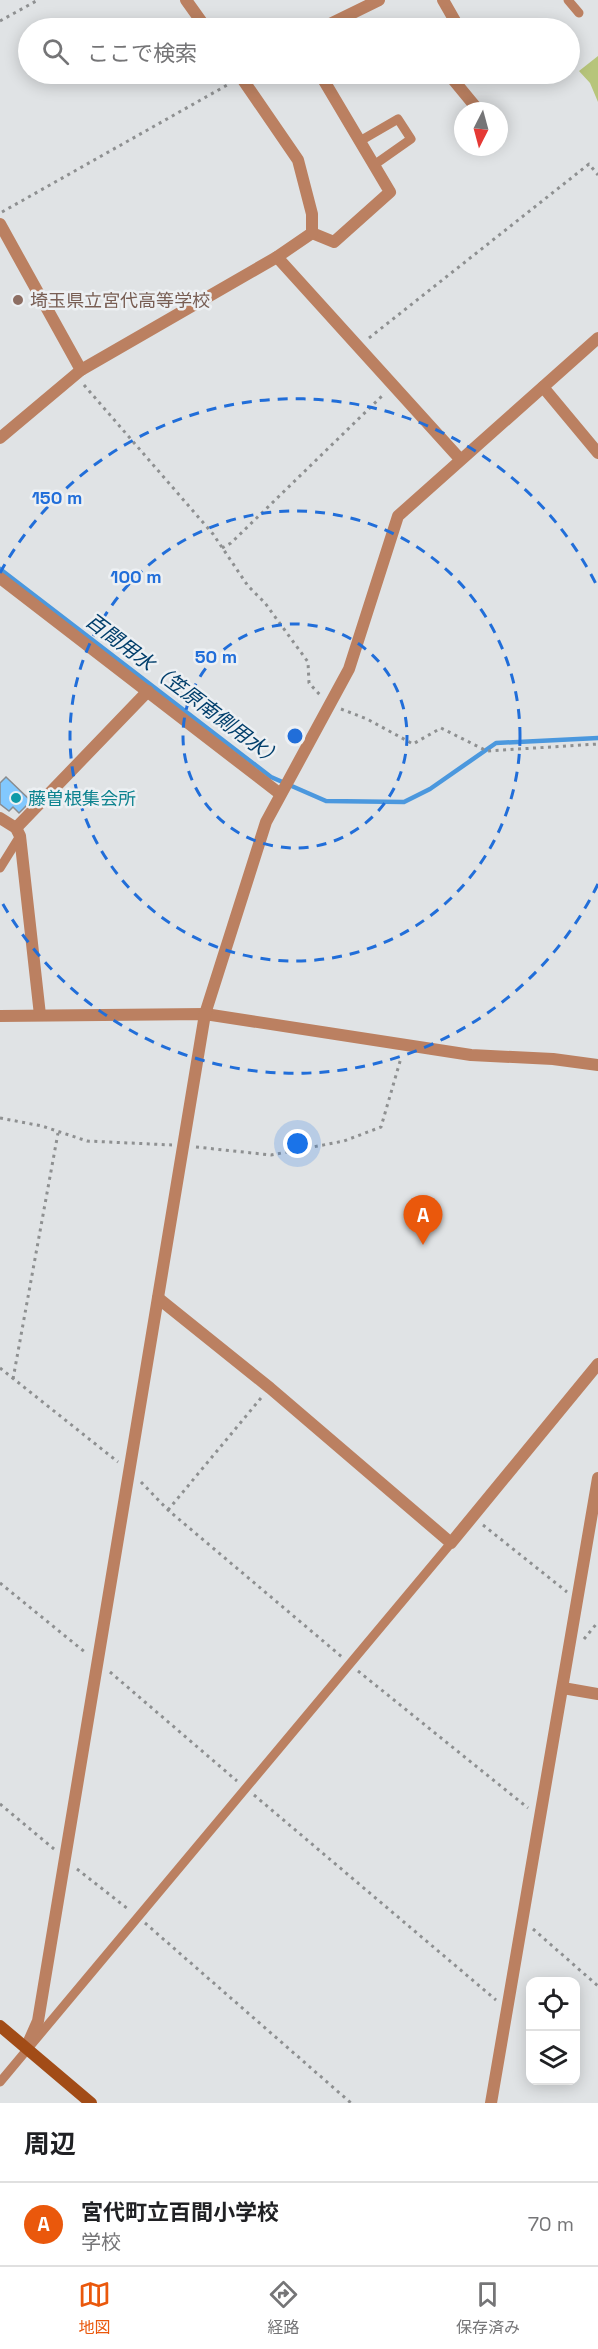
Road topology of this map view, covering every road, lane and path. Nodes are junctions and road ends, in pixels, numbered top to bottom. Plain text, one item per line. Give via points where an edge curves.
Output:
1 (38, 0) edge
2 (186, 0) edge
3 (379, 0) edge
4 (443, 0) edge
5 (568, 0) edge
6 (579, 13) dead end
7 (199, 18) edge
8 (342, 18) edge
9 (453, 18) edge
10 (0, 21) edge
11 (227, 84) edge
12 (249, 84) edge
13 (326, 84) edge
14 (457, 84) edge
15 (472, 102) edge
16 (360, 141) junction
17 (374, 165) junction
18 (598, 175) edge
19 (0, 213) edge
20 (0, 224) edge
21 (312, 233) junction
22 (277, 257) junction
23 (598, 338) edge
24 (358, 346) junction
25 (78, 372) junction
26 (393, 385) junction
27 (543, 387) junction
28 (0, 438) edge
29 (598, 453) edge
30 (460, 459) junction
31 (222, 548) junction
32 (0, 578) edge
33 (148, 691) junction
34 (329, 704) junction
35 (598, 744) edge
36 (279, 793) junction
37 (0, 818) edge
38 (18, 832) junction
39 (0, 868) edge
40 (205, 1014) junction
41 (40, 1015) junction
42 (0, 1017) edge
43 (405, 1045) junction
44 (598, 1065) edge
45 (0, 1118) edge
46 (58, 1133) junction
47 (184, 1146) junction
48 (158, 1298) junction
49 (598, 1364) edge
50 (0, 1368) edge
51 (13, 1379) junction
52 (270, 1388) junction
53 (131, 1472) junction
54 (598, 1478) edge
55 (168, 1510) junction
56 (473, 1516) junction
57 (452, 1543) junction
58 (0, 1583) edge
59 (579, 1596) junction
60 (98, 1662) junction
61 (350, 1664) junction
62 (563, 1688) junction
63 (598, 1694) edge
64 (246, 1788) junction
65 (0, 1804) edge
66 (540, 1816) junction
67 (65, 1859) junction
68 (139, 1918) junction
69 (523, 1920) junction
70 (597, 1985) edge
71 (507, 2009) junction
72 (0, 2026) edge
73 (26, 2048) junction
74 (0, 2082) edge
75 (91, 2103) edge
76 (351, 2103) edge
77 (491, 2103) edge

1 - 10 path
2 - 7 street
3 - 8 street
4 - 9 street
5 - 6 lane
11 - 19 path
12 - 21 street via 298,160 312,214
13 - 16 street
14 - 15 street
16 - 17 street
16 - 17 lane via 398,119 411,140
17 - 21 street via 390,192 334,242
18 - 24 path via 589,164
20 - 25 street
21 - 22 street
22 - 24 street
22 - 25 street
23 - 27 street
24 - 26 street
25 - 28 street
25 - 31 path
26 - 30 street
26 - 31 path
27 - 29 street
27 - 30 street
30 - 34 street via 398,516 349,669
31 - 34 path via 308,662 309,683
32 - 33 street
33 - 36 street
33 - 38 street
34 - 35 path via 412,744 441,728 487,751
34 - 36 street
36 - 40 street via 266,822
37 - 38 street
38 - 39 lane
38 - 41 street
40 - 41 street
40 - 43 street
40 - 47 street
41 - 42 street
43 - 44 street via 471,1055
43 - 47 path via 381,1127 344,1140 271,1155
45 - 46 path
46 - 47 path via 108,1144 148,1142
46 - 51 path
47 - 48 street
48 - 52 street
48 - 53 street
49 - 56 street
50 - 51 path
51 - 53 path
52 - 55 path
52 - 57 street
53 - 55 path
53 - 60 street
54 - 59 street
55 - 61 path
56 - 57 street
56 - 59 path via 564,1591
57 - 61 lane
58 - 60 path
59 - 62 street
60 - 64 path
60 - 67 street
61 - 64 lane
61 - 66 path
62 - 63 street
62 - 66 street
64 - 68 lane
64 - 71 path
65 - 67 path
66 - 69 street
67 - 68 path
67 - 73 street via 38,2021
68 - 73 lane
68 - 76 path
69 - 70 path
69 - 71 street
71 - 77 street
72 - 73 street
73 - 74 lane
73 - 75 street

